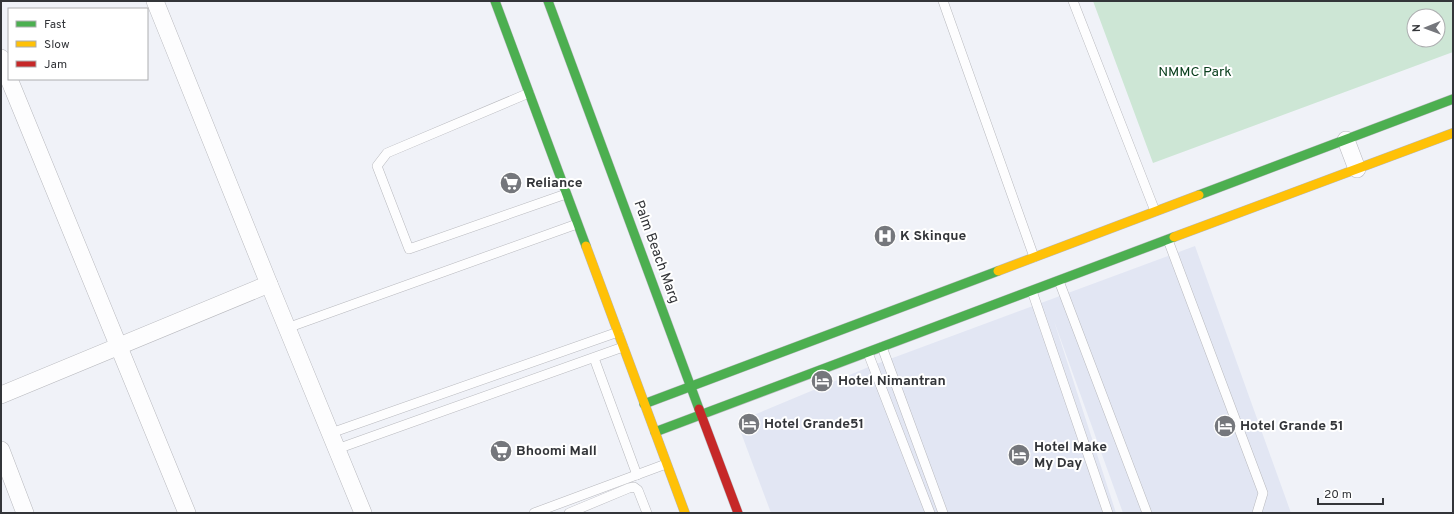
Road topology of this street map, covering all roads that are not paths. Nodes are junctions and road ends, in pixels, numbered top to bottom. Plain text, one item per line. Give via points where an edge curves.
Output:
1 (155, 1) edge
2 (495, 1) edge
3 (548, 1) edge
4 (943, 1) edge
5 (1072, 1) edge
6 (1, 58) edge
7 (8, 76) edge
8 (10, 80) edge
9 (529, 92) junction
10 (1453, 99) edge
11 (1453, 133) edge
12 (1346, 140) junction
13 (1357, 169) junction
14 (566, 194) junction
15 (1155, 211) junction
16 (577, 224) junction
17 (1168, 240) junction
18 (1034, 257) junction
19 (1059, 281) junction
20 (269, 284) junction
21 (1032, 291) junction
22 (287, 328) junction
23 (618, 332) junction
24 (118, 346) junction
25 (623, 347) junction
26 (882, 347) junction
27 (868, 353) junction
28 (594, 358) junction
29 (691, 386) junction
30 (1, 395) edge
31 (644, 404) junction
32 (702, 415) junction
33 (655, 432) junction
34 (330, 433) junction
35 (337, 449) junction
36 (1, 450) edge
37 (666, 464) junction
38 (637, 475) junction
39 (25, 513) edge
40 (187, 513) edge
41 (363, 513) edge
42 (534, 513) edge
43 (568, 513) edge
44 (647, 513) edge
45 (685, 513) edge
46 (738, 513) edge
47 (930, 513) edge
48 (943, 513) edge
49 (1108, 513) edge
50 (1147, 513) edge
51 (1257, 513) edge

1 - 20 street
2 - 9 street
3 - 29 street, Palm Beach Marg
4 - 18 lane
5 - 15 lane
6 - 7 street
8 - 24 street
9 - 14 street
9 - 14 lane via 387,153 376,166 409,249
10 - 12 street
11 - 13 street
12 - 13 street
12 - 15 street
13 - 17 street
14 - 16 street
15 - 18 street
16 - 22 lane
16 - 23 street
17 - 19 street
17 - 51 lane via 1263,493
18 - 29 street
19 - 21 street
19 - 50 lane
20 - 22 street
20 - 24 street
21 - 26 street
21 - 49 lane
22 - 34 street
23 - 25 street
23 - 34 lane
24 - 30 street
24 - 40 street
25 - 28 lane
25 - 31 street
26 - 27 street
26 - 48 lane
27 - 32 street
27 - 47 lane
28 - 35 lane
28 - 38 lane
29 - 31 street
29 - 32 street, Palm Beach Marg
31 - 33 street
32 - 33 street
32 - 46 street, Palm Beach Marg
33 - 37 street
34 - 35 street
35 - 41 street
36 - 39 street
37 - 38 lane
37 - 45 street
38 - 42 lane
43 - 44 lane via 634,487 638,490

